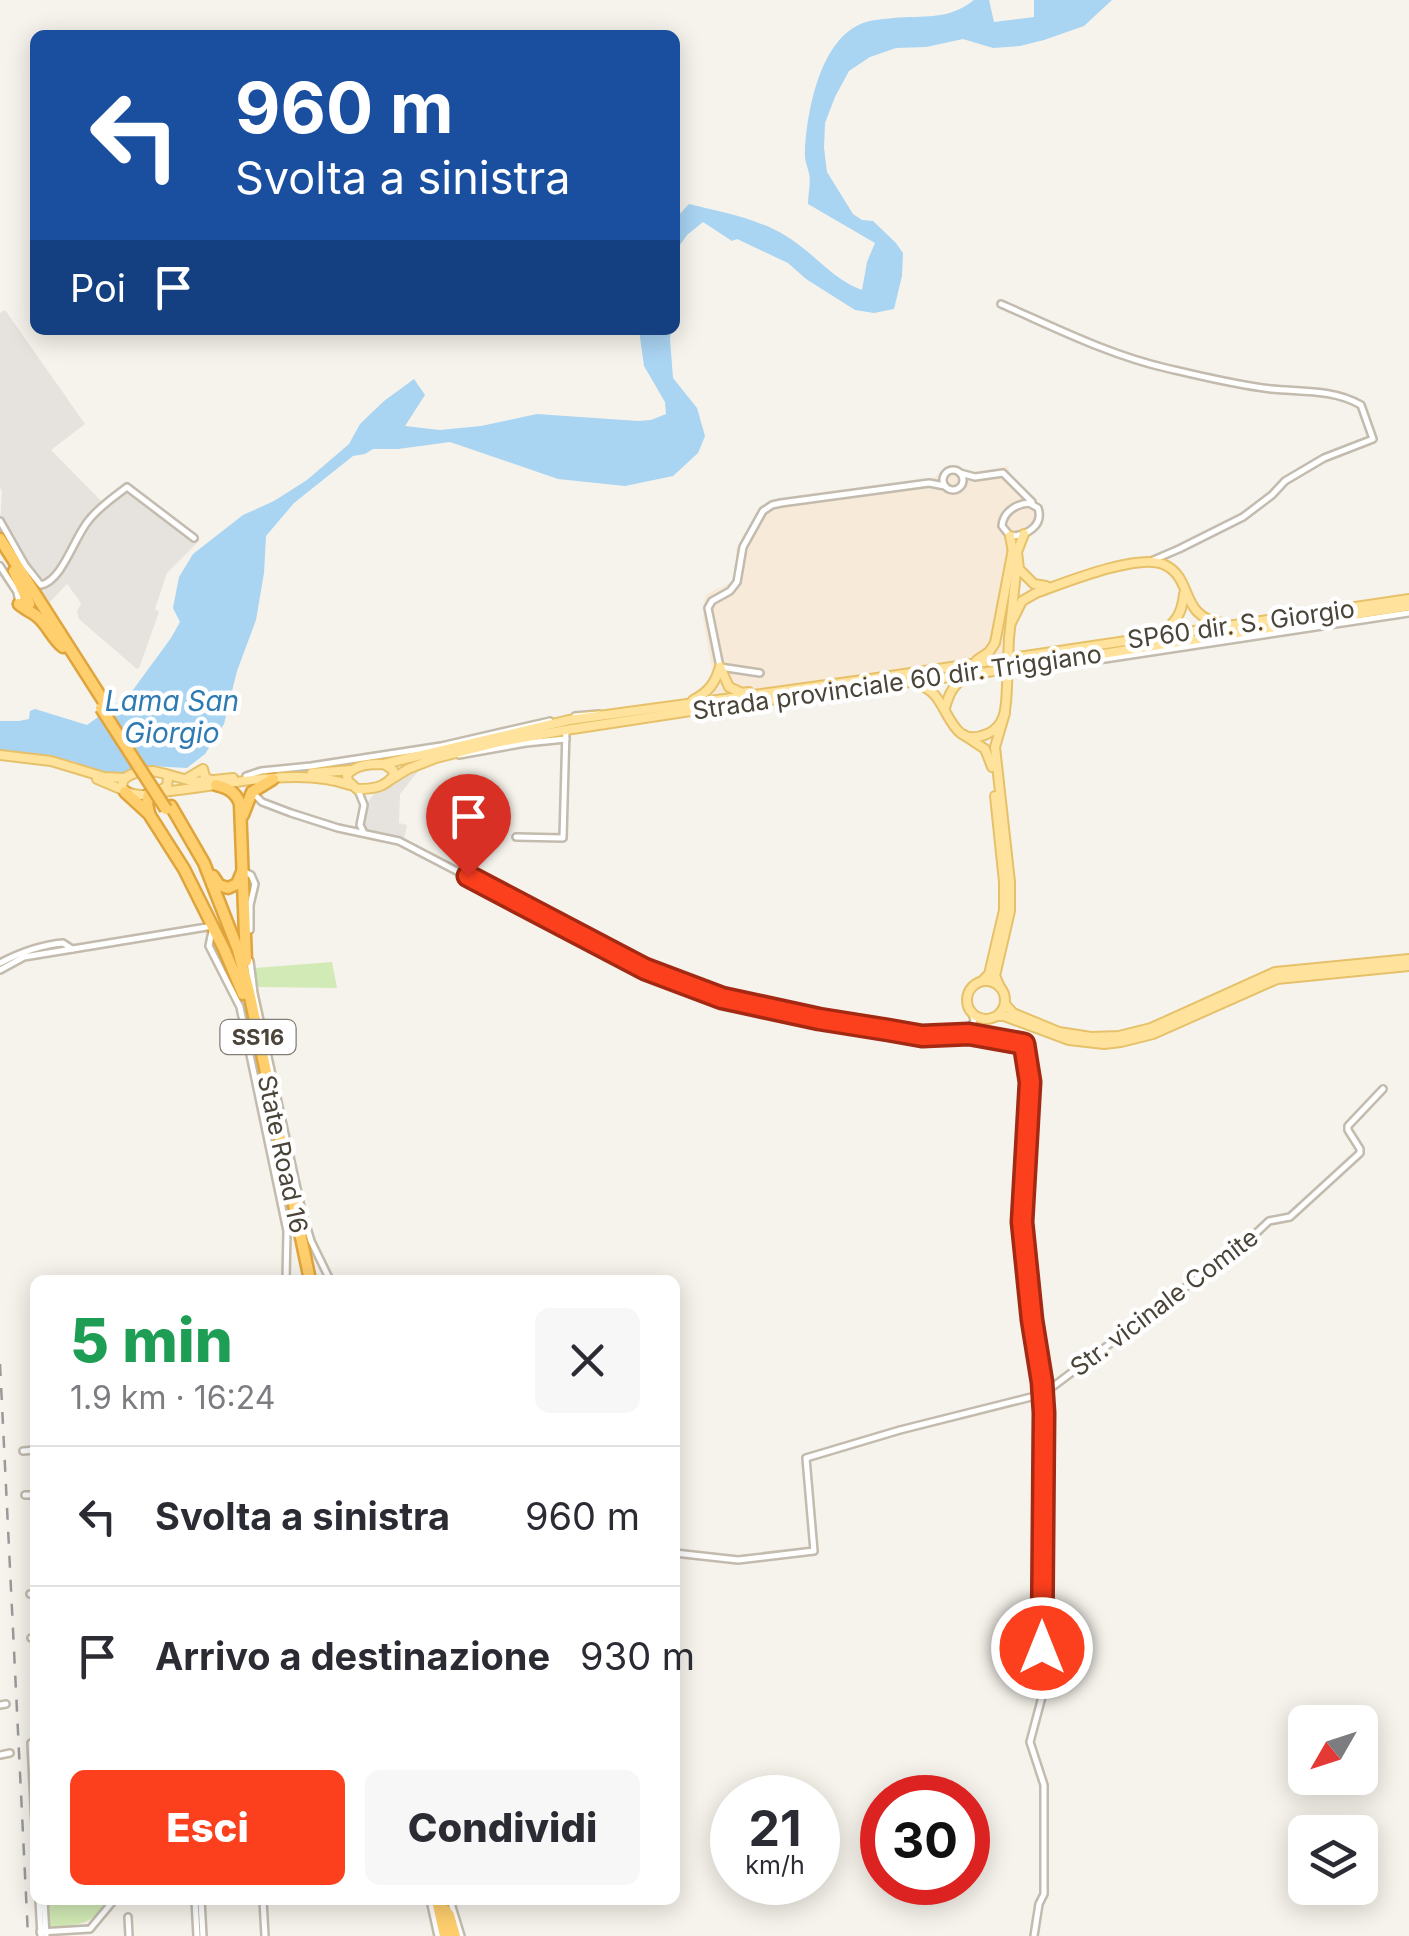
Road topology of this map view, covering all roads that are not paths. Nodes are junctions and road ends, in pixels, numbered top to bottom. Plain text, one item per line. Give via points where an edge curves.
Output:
1 (1001, 304) dead end
2 (960, 473) junction
3 (945, 474) junction
4 (975, 477) junction
5 (930, 483) junction
6 (962, 484) junction
7 (945, 486) junction
8 (1018, 488) junction
9 (1034, 504) junction
10 (1019, 505) junction
11 (0, 521) edge
12 (1024, 534) junction
13 (1010, 536) junction
14 (194, 538) dead end
15 (0, 539) edge
16 (0, 550) edge
17 (1013, 550) junction
18 (1167, 558) junction
19 (1017, 562) junction
20 (0, 566) edge
21 (15, 568) junction
22 (1014, 576) junction
23 (1066, 582) junction
24 (40, 586) junction
25 (1184, 590) junction
26 (41, 603) junction
27 (19, 604) junction
28 (1409, 606) edge
29 (1011, 623) junction
30 (1241, 623) junction
31 (1149, 637) junction
32 (63, 648) junction
33 (961, 665) junction
34 (720, 666) junction
35 (760, 673) dead end
36 (981, 673) junction
37 (863, 688) junction
38 (788, 690) junction
39 (104, 707) junction
40 (657, 708) junction
41 (945, 708) junction
42 (1005, 714) junction
43 (607, 715) junction
44 (566, 734) junction
45 (964, 734) junction
46 (0, 755) edge
47 (41, 759) junction
48 (370, 761) junction
49 (384, 764) junction
50 (352, 770) junction
51 (166, 774) junction
52 (246, 776) junction
53 (125, 778) junction
54 (273, 779) junction
55 (390, 780) junction
56 (213, 783) junction
57 (354, 787) junction
58 (374, 788) junction
59 (124, 791) junction
60 (252, 792) junction
61 (154, 793) junction
62 (364, 805) junction
63 (169, 807) junction
64 (149, 814) junction
65 (242, 821) junction
66 (360, 825) junction
67 (351, 830) junction
68 (365, 834) junction
69 (516, 837) dead end
70 (204, 863) junction
71 (242, 871) junction
72 (199, 886) junction
73 (213, 926) junction
74 (72, 949) junction
75 (1409, 962) edge
76 (0, 966) edge
77 (982, 982) junction
78 (1000, 986) junction
79 (246, 993) junction
80 (1006, 1004) junction
81 (998, 1016) junction
82 (975, 1018) junction
83 (969, 1034) junction
84 (1383, 1089) dead end
85 (286, 1275) edge
86 (306, 1275) edge
87 (328, 1275) edge
88 (1043, 1394) junction
89 (30, 1450) edge
90 (22, 1451) dead end
91 (25, 1495) dead end
92 (30, 1495) edge
93 (680, 1554) edge
94 (10, 1753) dead end
95 (0, 1755) edge
96 (41, 1905) edge
97 (110, 1905) edge
98 (198, 1905) edge
99 (263, 1905) edge
100 (442, 1905) edge
101 (128, 1917) dead end
102 (90, 1933) edge
103 (43, 1934) edge
104 (129, 1936) edge
105 (201, 1936) edge
106 (265, 1936) edge
107 (450, 1936) edge
108 (1034, 1936) edge

1 - 18 street via 1163,368 1309,390 1361,406 1372,439 1310,466 1243,516
2 - 3 street
2 - 4 street
2 - 6 street
3 - 5 street
3 - 7 street
4 - 6 street
4 - 8 street via 1003,473
5 - 7 street
5 - 34 street via 768,508 744,547 737,582 709,604
6 - 7 street
8 - 9 street
8 - 10 street
9 - 10 street
9 - 12 street via 1040,518
10 - 13 street via 1002,521
11 - 24 street
12 - 13 street
12 - 19 main road
13 - 17 main road
14 - 24 street via 128,487 91,516 58,573
15 - 21 highway, SS16
16 - 21 highway, SS16
17 - 22 main road
17 - 33 main road via 995,643 985,656
18 - 23 main road
18 - 25 main road
19 - 22 main road
19 - 23 main road via 1034,584
20 - 27 street
21 - 24 highway, SS16
21 - 26 highway, SS16
21 - 27 highway, SS16 via 29,604
21 - 32 highway, SS16
22 - 29 main road
23 - 29 main road via 1022,601
24 - 26 highway, SS16
25 - 30 main road via 1204,618
25 - 31 main road via 1178,617
26 - 39 highway, SS16
27 - 32 highway, SS16
28 - 30 main road, SP60 dir. S. Giorgio
28 - 36 main road, Strada provinciale 60 dir. Triggiano
29 - 42 main road, bridge
30 - 31 main road, SP60 dir. S. Giorgio
31 - 33 main road, SP60 dir. S. Giorgio
32 - 39 highway, SS16
33 - 38 main road, SP60 dir. S. Giorgio
34 - 35 street
34 - 38 main road via 725,682 742,693
34 - 40 main road via 699,697
36 - 37 main road, Strada provinciale 60 dir. Triggiano
36 - 41 main road via 955,684
37 - 41 main road via 922,685
37 - 44 main road, Strada provinciale 60 dir. Triggiano
38 - 40 main road, SP60 dir. S. Giorgio
39 - 63 highway, SS16, bridge
40 - 43 main road, SP60 dir. S. Giorgio
41 - 45 main road via 950,724
42 - 45 main road via 988,734
42 - 78 main road via 995,747 1010,882
43 - 48 street via 588,713
43 - 49 main road, SP60 dir. S. Giorgio
44 - 55 main road, Strada provinciale 60 dir. Triggiano via 450,754
44 - 69 street via 563,838
45 - 77 main road via 988,753 1004,882 1000,936
46 - 47 main road
47 - 53 main road
47 - 59 main road
48 - 49 main road, SP60 dir. S. Giorgio
48 - 50 main road, SP60 dir. S. Giorgio
48 - 52 street
49 - 55 main road via 393,770
50 - 52 main road
50 - 57 main road via 347,775
51 - 53 main road via 144,771
51 - 56 main road
51 - 61 main road via 168,783
52 - 56 main road
53 - 59 main road
54 - 56 main road
54 - 57 main road via 324,778
54 - 60 highway
55 - 58 main road, Strada provinciale 60 dir. Triggiano
56 - 61 main road
56 - 65 highway via 238,797
57 - 58 main road
57 - 62 street
58 - 62 street
59 - 61 main road
59 - 64 highway, SS16
60 - 65 highway
60 - 67 street via 262,802
61 - 64 highway
62 - 66 street
63 - 70 highway, State Road 16 / SS16
63 - 72 highway, State Road 16 / SS16 via 194,856
64 - 72 highway, SS16
65 - 71 highway, SS16
66 - 67 street
66 - 68 street
67 - 68 street
68 - 83 street via 399,841 645,969 722,998 922,1036
70 - 71 highway via 224,887 237,884
70 - 79 highway, State Road 16 / SS16
71 - 79 highway, SS16
71 - 87 street via 254,879 254,993 302,1211
72 - 73 highway, SS16
72 - 79 highway, State Road 16 / SS16 via 229,940
73 - 74 street
73 - 79 highway, SS16
73 - 85 street via 209,946 240,1008 287,1231
74 - 76 street
74 - 76 street via 46,945
75 - 80 main road via 1275,972 1119,1036 1059,1032
75 - 81 main road via 1277,979 1120,1042 1069,1040
77 - 78 main road
77 - 82 main road via 968,994
78 - 80 main road
79 - 86 highway, State Road 16 / SS16
80 - 81 main road
81 - 82 main road
82 - 83 street
83 - 88 street via 1024,1044 1030,1082 1023,1250
84 - 88 street, Str. vicinale Comite via 1348,1126 1360,1153 1290,1217 1270,1220
88 - 93 street via 806,1458 814,1551 738,1560
88 - 108 street via 1044,1693 1030,1742 1044,1785 1044,1894
89 - 90 street
91 - 92 street
94 - 95 street
96 - 103 street
97 - 102 street
98 - 105 street
99 - 106 street
100 - 107 highway
101 - 104 street
102 - 103 street

